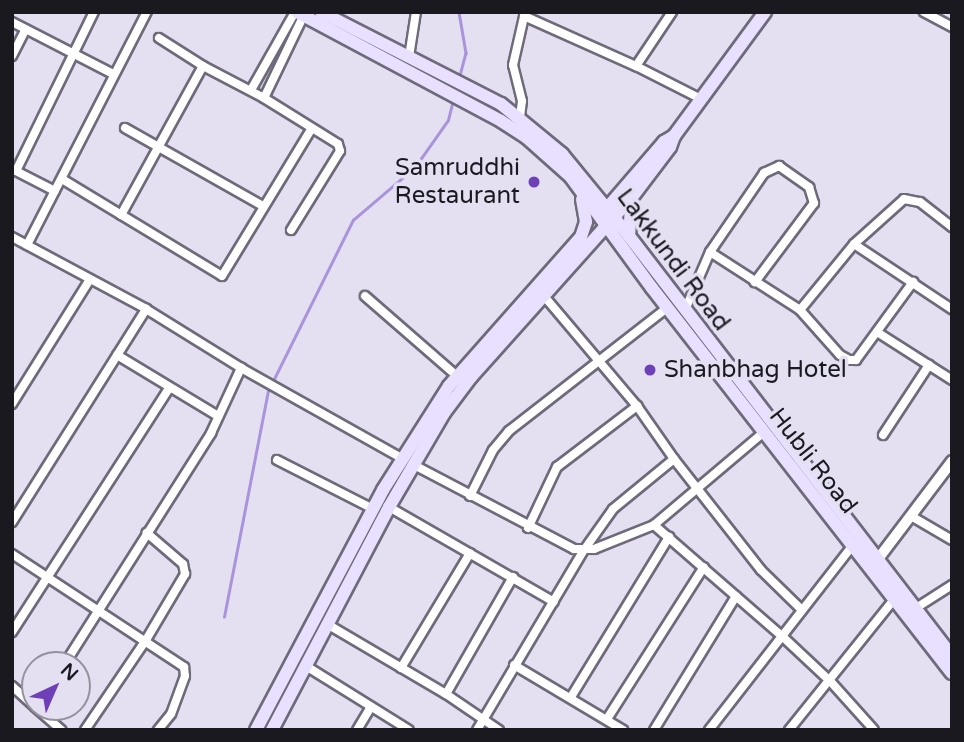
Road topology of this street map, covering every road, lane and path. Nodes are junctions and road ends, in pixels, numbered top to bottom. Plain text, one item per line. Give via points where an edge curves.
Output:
1 (147, 12) edge
2 (321, 12) edge
3 (415, 12) edge
4 (672, 12) edge
5 (765, 12) edge
6 (924, 12) edge
7 (92, 13) edge
8 (298, 13) edge
9 (524, 14) edge
10 (12, 22) edge
11 (952, 27) edge
12 (26, 29) junction
13 (159, 38) dead end
14 (72, 54) junction
15 (12, 56) edge
16 (408, 57) junction
17 (203, 66) junction
18 (636, 66) junction
19 (113, 74) junction
20 (251, 90) junction
21 (264, 97) junction
22 (701, 99) junction
23 (520, 117) junction
24 (125, 128) dead end
25 (312, 128) junction
26 (159, 147) junction
27 (14, 170) edge
28 (62, 179) junction
29 (585, 189) junction
30 (55, 191) junction
31 (628, 193) junction
32 (263, 206) junction
33 (121, 215) junction
34 (607, 218) junction
35 (952, 227) edge
36 (291, 229) dead end
37 (629, 236) junction
38 (12, 237) edge
39 (585, 241) junction
40 (854, 244) junction
41 (27, 245) junction
42 (622, 248) junction
43 (710, 252) junction
44 (90, 279) junction
45 (755, 282) junction
46 (913, 282) junction
47 (365, 296) dead end
48 (544, 296) junction
49 (668, 307) junction
50 (146, 309) junction
51 (952, 309) edge
52 (685, 310) junction
53 (800, 310) junction
54 (877, 332) junction
55 (117, 355) junction
56 (597, 359) junction
57 (929, 365) junction
58 (241, 368) junction
59 (457, 376) junction
60 (952, 380) edge
61 (169, 388) junction
62 (12, 404) edge
63 (637, 406) junction
64 (218, 416) junction
65 (764, 432) junction
66 (883, 435) dead end
67 (674, 459) junction
68 (276, 460) dead end
69 (952, 461) edge
70 (408, 462) junction
71 (696, 487) junction
72 (470, 496) junction
73 (389, 507) junction
74 (373, 509) junction
75 (911, 516) junction
76 (12, 522) edge
77 (654, 525) junction
78 (528, 528) junction
79 (146, 533) junction
80 (669, 537) junction
81 (952, 540) edge
82 (852, 546) junction
83 (584, 550) junction
84 (470, 553) junction
85 (12, 554) edge
86 (878, 559) junction
87 (704, 567) junction
88 (513, 577) junction
89 (46, 578) junction
90 (952, 585) edge
91 (736, 596) junction
92 (895, 598) junction
93 (554, 602) junction
94 (916, 608) junction
95 (98, 609) junction
96 (802, 610) junction
97 (327, 624) junction
98 (12, 632) edge
99 (783, 637) junction
100 (146, 640) junction
101 (949, 647) edge
102 (72, 651) edge
103 (513, 665) junction
104 (306, 666) junction
105 (401, 668) junction
106 (952, 673) edge
107 (831, 682) junction
108 (446, 694) junction
109 (571, 697) junction
110 (371, 707) junction
111 (484, 718) junction
112 (607, 719) junction
113 (791, 729) edge
114 (85, 730) edge
115 (158, 730) edge
116 (256, 730) edge
117 (272, 730) edge
118 (358, 730) edge
119 (409, 730) edge
120 (477, 730) edge
121 (499, 730) edge
122 (623, 730) edge
123 (654, 730) edge
124 (709, 730) edge
125 (874, 730) edge

1 - 19 street
2 - 16 main road, Lakkundi Road
3 - 16 street
4 - 18 street
5 - 22 main road
6 - 11 street
7 - 14 street
8 - 20 street
8 - 21 street
8 - 29 main road, Hubli Road via 501,121
9 - 18 street
9 - 23 street via 513,65 522,101
10 - 12 street
12 - 14 street
12 - 15 street
13 - 17 street
14 - 19 street
14 - 27 street
16 - 23 main road, Lakkundi Road
17 - 20 street
17 - 26 street
18 - 22 street
19 - 28 street
20 - 21 street
21 - 25 street
22 - 31 main road
23 - 29 main road, Lakkundi Road via 562,154
24 - 26 street
25 - 32 street
25 - 36 street via 338,144 340,151
26 - 32 street
26 - 33 street
27 - 30 street
28 - 30 street
28 - 33 street
29 - 31 main road
29 - 34 main road, Hubli Road
29 - 39 main road
30 - 41 street
31 - 34 main road
31 - 37 main road
32 - 33 street via 222,276
34 - 37 main road, Lakkundi Road
34 - 39 main road
34 - 42 main road, Hubli Road
35 - 40 street via 920,202 904,199
37 - 52 main road, Lakkundi Road
38 - 41 street
39 - 42 main road
39 - 48 main road
39 - 59 main road
40 - 46 street
40 - 53 street
41 - 44 street
42 - 49 main road, Hubli Road
43 - 45 street
43 - 45 street via 764,173 779,166 809,187 814,203
43 - 52 street
44 - 50 street
44 - 62 street
45 - 53 street
46 - 51 street
46 - 54 street
47 - 59 street
48 - 56 street
48 - 70 main road via 458,393
49 - 56 street
49 - 65 main road, Hubli Road
50 - 55 street
50 - 58 street
52 - 86 main road, Lakkundi Road
53 - 54 street via 849,360 856,360
54 - 57 street
55 - 61 street
55 - 76 street
56 - 63 street
56 - 72 street via 499,440
57 - 60 street
57 - 66 street
58 - 64 street
58 - 70 street
59 - 70 main road
61 - 64 street
61 - 89 street
63 - 67 street
63 - 78 street via 557,467
64 - 79 street via 181,484
65 - 71 street
65 - 82 main road, Hubli Road
67 - 71 street
67 - 83 street via 621,500
68 - 74 street
69 - 75 street
70 - 72 street
70 - 73 main road
70 - 74 main road
71 - 77 street
71 - 96 street via 761,570
72 - 78 street
73 - 84 street
73 - 97 main road
74 - 116 main road
75 - 81 street
75 - 86 street
77 - 80 street
77 - 83 street
78 - 83 street
79 - 95 street
79 - 100 street via 185,570
80 - 87 street
80 - 109 street
82 - 92 main road, Hubli Road
82 - 96 street
83 - 93 street
84 - 88 street
84 - 105 street
85 - 89 street
86 - 94 main road, Lakkundi Road
87 - 91 street
87 - 112 street
88 - 93 street
88 - 108 street
89 - 95 street
89 - 98 street
90 - 94 street
91 - 99 street
91 - 123 street
92 - 106 main road, Hubli Road
92 - 107 street
93 - 103 street
94 - 101 main road, Lakkundi Road
95 - 100 street
95 - 102 street
96 - 99 street
97 - 104 main road
97 - 105 street
99 - 107 street
99 - 124 street
100 - 114 street
100 - 115 street via 184,667 171,714
103 - 109 street
103 - 111 street
104 - 110 street
104 - 117 main road
105 - 108 street
107 - 113 street
107 - 125 street
108 - 111 street
109 - 112 street
110 - 118 street
110 - 119 street
111 - 120 street
111 - 121 street
112 - 122 street

